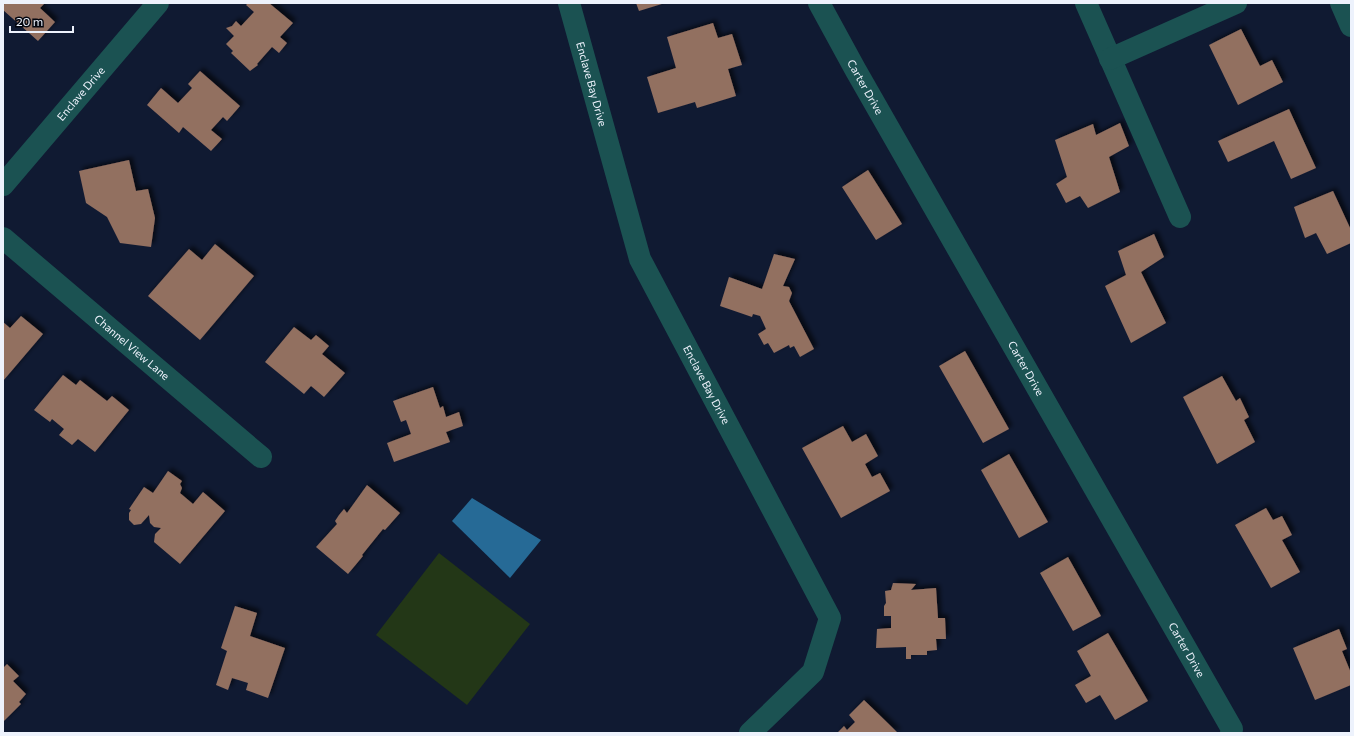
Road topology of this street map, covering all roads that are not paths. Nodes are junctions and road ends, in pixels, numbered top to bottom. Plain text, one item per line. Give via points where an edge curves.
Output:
1 (158, 3) edge
2 (569, 3) edge
3 (820, 3) edge
4 (1086, 3) edge
5 (1236, 3) edge
6 (1341, 3) edge
7 (1351, 26) edge
8 (1110, 59) junction
9 (3, 185) edge
10 (1180, 217) dead end
11 (3, 238) edge
12 (261, 458) dead end
13 (750, 733) edge
14 (1231, 733) edge

1 - 9 street, Enclave Drive
2 - 13 street, Enclave Bay Drive via 640,259 830,618 813,672
3 - 14 street, Carter Drive via 855,69 1232,729
4 - 8 street
5 - 8 street
6 - 7 street
8 - 10 street
11 - 12 street, Channel View Lane

